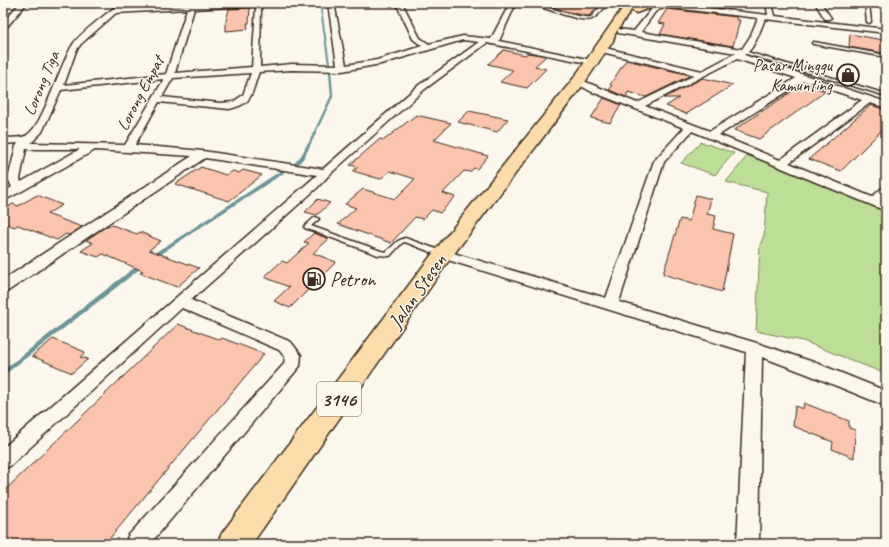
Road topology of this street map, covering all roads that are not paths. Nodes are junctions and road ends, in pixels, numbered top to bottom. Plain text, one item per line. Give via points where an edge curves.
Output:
1 (24, 3) edge
2 (125, 3) edge
3 (331, 3) edge
4 (399, 3) edge
5 (513, 3) edge
6 (537, 3) edge
7 (606, 3) edge
8 (624, 3) edge
9 (647, 3) edge
10 (689, 3) edge
11 (769, 3) edge
12 (818, 3) edge
13 (867, 3) edge
14 (698, 4) edge
15 (636, 5) edge
16 (662, 6) junction
17 (191, 7) junction
18 (116, 11) junction
19 (772, 15) junction
20 (762, 17) junction
21 (827, 18) junction
22 (868, 22) junction
23 (886, 24) edge
24 (3, 26) edge
25 (620, 26) junction
26 (886, 31) edge
27 (636, 34) junction
28 (489, 41) junction
29 (814, 43) dead end
30 (604, 45) junction
31 (428, 47) junction
32 (741, 54) junction
33 (886, 56) edge
34 (592, 62) junction
35 (342, 68) junction
36 (256, 70) junction
37 (703, 74) junction
38 (170, 76) junction
39 (802, 78) junction
40 (578, 82) junction
41 (58, 88) junction
42 (886, 95) edge
43 (156, 100) junction
44 (868, 100) junction
45 (886, 105) edge
46 (638, 106) junction
47 (689, 128) junction
48 (711, 135) junction
49 (30, 139) junction
50 (3, 141) edge
51 (21, 146) junction
52 (92, 147) junction
53 (128, 148) junction
54 (202, 154) junction
55 (781, 164) junction
56 (325, 173) junction
57 (18, 189) junction
58 (886, 190) edge
59 (3, 197) edge
60 (873, 202) junction
61 (886, 207) edge
62 (316, 219) dead end
63 (443, 254) junction
64 (3, 287) edge
65 (180, 302) junction
66 (611, 304) junction
67 (754, 348) junction
68 (886, 399) edge
69 (3, 460) edge
70 (136, 544) edge
71 (233, 544) edge
72 (748, 544) edge

1 - 24 street
2 - 18 street, Lorong Tiga
3 - 35 street
4 - 31 street via 417,39
5 - 28 street
6 - 7 lane via 584,19 592,18
8 - 25 main road
9 - 16 street
10 - 14 street
11 - 19 street
12 - 21 street
13 - 22 lane
14 - 19 street
15 - 16 main road
15 - 25 main road, 3146
16 - 20 street
16 - 27 street via 653,11
17 - 18 street
17 - 36 street via 259,5
17 - 38 street, Lorong Empat
18 - 41 street, Lorong Tiga via 78,42
19 - 20 street
19 - 21 street
19 - 26 street
20 - 32 street via 754,37
21 - 22 street
22 - 23 street
25 - 27 street
25 - 30 main road, 3146 via 618,36
27 - 32 street
28 - 31 street via 463,38
28 - 34 street
28 - 56 street via 422,87
29 - 33 lane
30 - 34 main road, Jalan Stesen / 3146
30 - 37 street
31 - 35 street via 378,62
32 - 37 street
32 - 39 street
32 - 42 lane
34 - 40 main road, Jalan Stesen / 3146
35 - 36 street
36 - 38 street
36 - 43 street via 246,96 236,104 220,107
37 - 46 street
38 - 41 street
38 - 43 street, Lorong Empat
39 - 44 street
39 - 48 street
40 - 46 street
40 - 63 main road, Jalan Stesen / 3146
41 - 49 street, Lorong Tiga via 41,125
43 - 53 street, Lorong Empat
44 - 45 street
44 - 55 street
46 - 47 street
47 - 48 street
47 - 66 street via 659,161
48 - 55 street
49 - 50 street
49 - 51 street, Lorong Tiga
51 - 52 street
51 - 57 street via 14,179
52 - 53 street
52 - 57 street
53 - 54 street
54 - 56 street
54 - 64 street
55 - 60 street
56 - 65 street
57 - 59 street
58 - 60 street
60 - 61 street
62 - 63 lane via 307,227 380,253 388,254 400,242 406,240
63 - 66 street
63 - 71 main road, Jalan Stesen / 3146
65 - 69 street
65 - 70 street via 285,346 293,355 292,366
66 - 67 street
67 - 68 street
67 - 72 street

